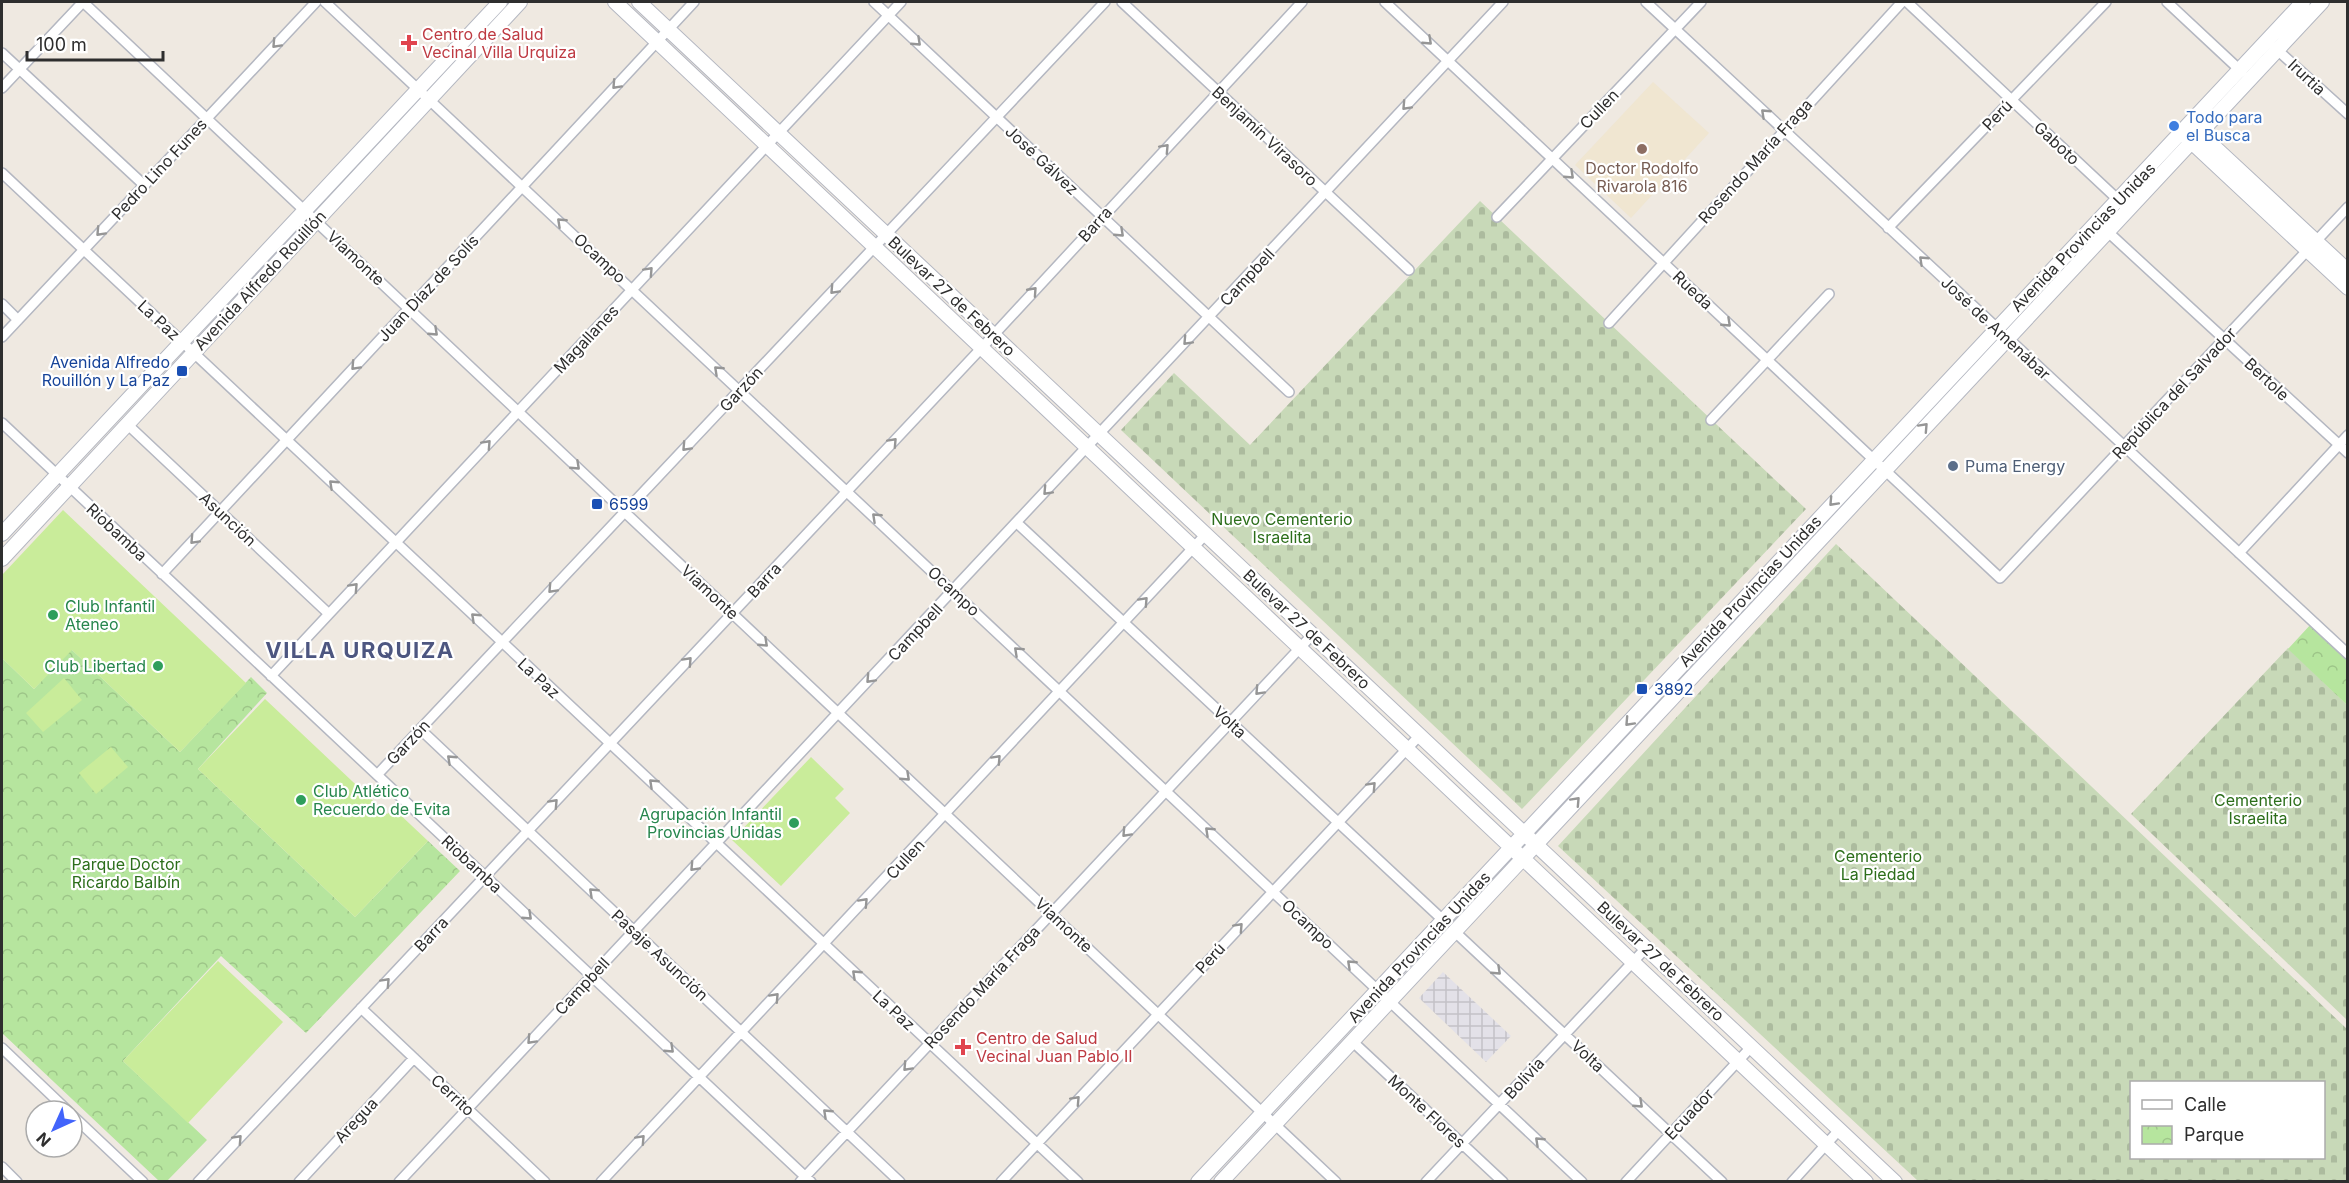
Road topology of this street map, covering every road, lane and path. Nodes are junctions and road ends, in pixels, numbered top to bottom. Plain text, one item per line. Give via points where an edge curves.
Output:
1 (83, 2) edge
2 (316, 2) edge
3 (325, 2) edge
4 (500, 2) edge
5 (520, 2) edge
6 (615, 2) edge
7 (639, 2) edge
8 (694, 2) edge
9 (874, 2) edge
10 (901, 2) edge
11 (1105, 2) edge
12 (1122, 2) edge
13 (1302, 2) edge
14 (1385, 2) edge
15 (1503, 2) edge
16 (1646, 2) edge
17 (1701, 2) edge
18 (1904, 2) edge
19 (2106, 2) edge
20 (2167, 2) edge
21 (2303, 2) edge
22 (2322, 2) edge
23 (888, 15) junction
24 (668, 29) junction
25 (1675, 29) junction
26 (656, 42) junction
27 (2272, 45) junction
28 (2, 53) edge
29 (1448, 61) junction
30 (19, 69) junction
31 (2245, 75) junction
32 (2, 88) edge
33 (419, 89) junction
34 (1218, 92) junction
35 (430, 99) junction
36 (2011, 100) junction
37 (2348, 114) edge
38 (997, 117) junction
39 (207, 118) junction
40 (1783, 130) junction
41 (778, 133) junction
42 (2191, 134) junction
43 (766, 146) junction
44 (1552, 158) junction
45 (2, 173) edge
46 (144, 185) junction
47 (522, 186) junction
48 (1326, 192) junction
49 (2124, 205) junction
50 (2348, 207) edge
51 (304, 209) junction
52 (1102, 216) junction
53 (1497, 217) dead end
54 (315, 220) junction
55 (1888, 228) junction
56 (2108, 231) junction
57 (887, 235) junction
58 (2311, 246) junction
59 (874, 248) junction
60 (83, 250) junction
61 (1663, 262) junction
62 (1409, 270) dead end
63 (2348, 271) edge
64 (2348, 288) edge
65 (632, 289) junction
66 (1829, 294) dead end
67 (2, 304) edge
68 (409, 308) junction
69 (1209, 317) junction
70 (18, 320) junction
71 (1609, 322) dead end
72 (1996, 329) junction
73 (994, 335) junction
74 (2, 337) edge
75 (2007, 339) junction
76 (2224, 339) junction
77 (181, 341) junction
78 (981, 348) junction
79 (193, 353) junction
80 (1767, 360) junction
81 (740, 390) junction
82 (1289, 392) dead end
83 (518, 411) junction
84 (1711, 420) dead end
85 (2, 423) edge
86 (127, 424) junction
87 (1100, 435) junction
88 (2348, 435) edge
89 (286, 440) junction
90 (2338, 445) junction
91 (2124, 446) junction
92 (1087, 448) junction
93 (2348, 453) edge
94 (1873, 459) junction
95 (1884, 470) junction
96 (62, 481) junction
97 (848, 491) junction
98 (220, 512) junction
99 (625, 512) junction
100 (1017, 523) junction
101 (2, 534) edge
102 (1206, 534) junction
103 (395, 543) junction
104 (1193, 548) junction
105 (2239, 553) junction
106 (2, 560) edge
107 (162, 574) junction
108 (2000, 579) joint
109 (954, 590) junction
110 (732, 613) junction
111 (329, 614) junction
112 (1124, 622) junction
113 (1313, 634) junction
114 (502, 642) junction
115 (1299, 648) junction
116 (2348, 654) edge
117 (271, 676) junction
118 (1061, 691) junction
119 (839, 713) junction
120 (1230, 722) junction
121 (420, 729) junction
122 (1420, 735) junction
123 (610, 743) junction
124 (1407, 749) junction
125 (377, 775) junction
126 (1166, 790) junction
127 (946, 814) junction
128 (1338, 822) junction
129 (528, 831) junction
130 (1530, 839) junction
131 (717, 843) junction
132 (1517, 853) junction
133 (485, 876) junction
134 (1273, 891) junction
135 (1051, 913) junction
136 (1444, 921) junction
137 (634, 931) junction
138 (1454, 931) junction
139 (825, 945) junction
140 (1646, 948) junction
141 (1633, 962) junction
142 (592, 976) junction
143 (1378, 990) junction
144 (1389, 1000) junction
145 (361, 1008) junction
146 (1158, 1013) junction
147 (742, 1032) junction
148 (1565, 1034) junction
149 (1352, 1041) junction
150 (929, 1043) junction
151 (1752, 1047) junction
152 (2, 1048) edge
153 (414, 1058) junction
154 (1738, 1061) junction
155 (700, 1077) junction
156 (55, 1099) edge
157 (1499, 1104) junction
158 (467, 1108) junction
159 (1263, 1113) junction
160 (1275, 1124) junction
161 (84, 1126) edge
162 (1840, 1130) junction
163 (847, 1131) junction
164 (1671, 1134) junction
165 (1036, 1142) junction
166 (1462, 1143) junction
167 (1827, 1144) junction
168 (2, 1169) edge
169 (805, 1180) edge
170 (17, 1182) edge
171 (143, 1182) edge
172 (198, 1182) edge
173 (298, 1182) edge
174 (399, 1182) edge
175 (545, 1182) edge
176 (601, 1182) edge
177 (900, 1182) edge
178 (1001, 1182) edge
179 (1077, 1182) edge
180 (1198, 1182) edge
181 (1221, 1182) edge
182 (1336, 1182) edge
183 (1426, 1182) edge
184 (1503, 1182) edge
185 (1582, 1182) edge
186 (1626, 1182) edge
187 (1722, 1182) edge
188 (1792, 1182) edge
189 (1866, 1182) edge
190 (1895, 1182) edge

1 - 30 street
1 - 39 street, Viamonte
2 -> 39 street, Pedro Lino Funes
3 - 33 street, Ocampo
4 - 33 main road, Avenida Alfredo Rouillón
5 - 35 main road, Avenida Alfredo Rouillón
6 - 26 main road, Bulevar 27 de Febrero
7 - 24 main road, Bulevar 27 de Febrero
8 - 24 street, Juan Díaz de Solís
9 - 23 street, José Gálvez
10 - 23 street, Magallanes
11 - 38 street, Garzón
12 - 34 street, Benjamín Virasoro
13 - 34 street, Barra
14 -> 29 street, Rueda
15 - 29 street, Campbell
16 - 25 street, José de Amenábar
17 - 25 street, Cullen
18 - 36 street, Gaboto
18 - 40 street, Rosendo María Fraga
19 - 36 street, Perú
20 - 31 street
21 - 27 main road, Avenida Provincias Unidas
22 - 27 main road, Avenida Provincias Unidas
23 -> 38 street, José Gálvez
23 - 41 street, Magallanes
24 - 26 street, Juan Díaz de Solís
24 - 41 main road, Bulevar 27 de Febrero
40 -> 25 street, José de Amenábar
25 - 44 street, Cullen
26 - 43 main road, Bulevar 27 de Febrero
26 -> 47 street, Juan Díaz de Solís
27 - 31 main road, Avenida Provincias Unidas
27 - 37 street, Irurtia
28 - 30 street
29 - 44 street, Rueda
29 -> 48 street, Campbell
30 - 32 street
30 - 46 street
31 - 42 main road, Avenida Provincias Unidas
33 - 35 street, Ocampo
33 - 51 main road, Avenida Alfredo Rouillón
34 - 48 street, Benjamín Virasoro
52 -> 34 street, Barra
35 - 47 street, Ocampo
35 - 54 main road, Avenida Alfredo Rouillón
36 - 49 street, Gaboto
36 - 55 street, Perú
38 - 52 street, José Gálvez
38 - 57 street, Garzón
39 - 46 street, Pedro Lino Funes
39 - 51 street, Viamonte
40 - 55 street, José de Amenábar
40 - 61 street, Rosendo María Fraga
41 - 43 street, Magallanes
41 - 57 main road, Bulevar 27 de Febrero
42 - 49 main road, Avenida Provincias Unidas
42 - 58 main road
43 - 59 main road, Bulevar 27 de Febrero
65 -> 43 street, Magallanes
44 - 53 street, Cullen
44 -> 61 street, Rueda
45 - 60 street, La Paz
46 -> 60 street, Pedro Lino Funes
65 -> 47 street, Ocampo
47 - 68 street, Juan Díaz de Solís
48 - 62 street, Benjamín Virasoro
48 - 69 street, Campbell
49 - 56 main road, Avenida Provincias Unidas
49 - 72 main road, Avenida Provincias Unidas
50 - 58 street, República del Salvador
51 - 54 street, Viamonte
51 - 77 main road, Avenida Alfredo Rouillón
52 -> 69 street, José Gálvez
73 -> 52 street, Barra
54 - 68 street, Viamonte
54 - 79 main road, Avenida Alfredo Rouillón
72 -> 55 street, José de Amenábar
56 - 75 main road, Avenida Provincias Unidas
56 - 76 street, Bertole
57 - 59 street, Garzón
57 - 73 main road, Bulevar 27 de Febrero
58 - 63 main road
58 - 64 main road
58 - 76 street, República del Salvador
59 - 78 main road, Bulevar 27 de Febrero
59 -> 81 street, Garzón
60 - 70 street, Pedro Lino Funes
60 - 77 street, La Paz
61 - 71 street, Rosendo María Fraga
61 -> 80 street, Rueda
81 -> 65 street, Ocampo
65 - 83 street, Magallanes
66 - 80 street
67 - 70 street
68 -> 83 street, Viamonte
68 -> 89 street, Juan Díaz de Solís
69 - 82 street, José Gálvez
69 -> 87 street, Campbell
70 - 74 street, Pedro Lino Funes
72 - 75 street, José de Amenábar
72 - 94 main road, Avenida Provincias Unidas
73 - 78 street, Barra
73 - 87 main road, Bulevar 27 de Febrero
75 - 91 street, José de Amenábar
95 -> 75 main road, Avenida Provincias Unidas
76 - 90 street, Bertole
76 - 91 street, República del Salvador
77 - 79 street, La Paz
77 - 96 main road, Avenida Alfredo Rouillón
78 - 92 main road, Bulevar 27 de Febrero
97 -> 78 street, Barra
79 - 86 main road, Avenida Alfredo Rouillón
79 - 89 street, La Paz
80 - 84 street
80 - 94 street, Rueda
81 - 97 street, Ocampo
81 -> 99 street, Garzón
83 -> 99 street, Viamonte
103 -> 83 street, Magallanes
85 - 96 street, Riobamba
86 - 96 main road, Avenida Alfredo Rouillón
86 - 98 street, Asunción
87 - 92 street, Campbell
87 - 102 main road, Bulevar 27 de Febrero
88 - 90 street
89 - 98 street, Juan Díaz de Solís
103 -> 89 street, La Paz
90 - 93 street, Bertole
90 - 105 street
91 - 105 street, José de Amenábar
91 - 108 street, República del Salvador
92 -> 100 street, Campbell
92 - 104 main road, Bulevar 27 de Febrero
94 - 95 street, Rueda
94 -> 130 main road, Avenida Provincias Unidas
95 - 108 street, Rueda
130 -> 95 main road, Avenida Provincias Unidas
96 - 101 main road, Avenida Alfredo Rouillón
96 - 106 main road, Avenida Alfredo Rouillón
96 - 107 street, Riobamba
109 -> 97 street, Ocampo
97 - 110 street, Barra
98 -> 107 street, Juan Díaz de Solís
98 - 111 street, Asunción
99 - 110 street, Viamonte
99 -> 114 street, Garzón
100 - 109 street, Campbell
100 - 112 street, Volta
102 - 104 street, Cullen
102 - 113 main road, Bulevar 27 de Febrero
111 -> 103 street, Magallanes
114 -> 103 street, La Paz
112 -> 104 street, Cullen
104 - 115 main road, Bulevar 27 de Febrero
105 - 116 street, José de Amenábar
107 - 117 street, Riobamba
118 -> 109 street, Ocampo
109 -> 119 street, Campbell
110 -> 119 street, Viamonte
123 -> 110 street, Barra
111 - 117 street, Magallanes
112 - 118 street, Cullen
112 - 120 street, Volta
113 - 115 street, Rosendo María Fraga
113 - 122 main road, Bulevar 27 de Febrero
114 - 121 street, Garzón
114 - 123 street, La Paz
115 -> 120 street, Rosendo María Fraga
115 - 124 main road, Bulevar 27 de Febrero
117 - 125 street, Riobamba
118 - 126 street, Ocampo
127 -> 118 street, Cullen
119 -> 127 street, Viamonte
119 - 131 street, Campbell
120 - 126 street, Rosendo María Fraga
120 - 128 street, Volta
121 - 125 street, Garzón
129 -> 121 street, Pasaje Asunción
122 - 124 street, Perú
122 - 130 main road, Bulevar 27 de Febrero
129 -> 123 street, Barra
131 -> 123 street, La Paz
128 -> 124 street, Perú
124 - 132 main road, Bulevar 27 de Febrero
125 - 133 street, Riobamba
134 -> 126 street, Ocampo
126 -> 135 street, Rosendo María Fraga
127 - 135 street, Viamonte
139 -> 127 street, Cullen
128 - 134 street, Perú
128 - 136 street, Volta
129 - 133 street, Barra
137 -> 129 street, Pasaje Asunción
130 - 132 main road, Avenida Provincias Unidas
130 - 140 main road, Bulevar 27 de Febrero
131 -> 137 street, Campbell
131 - 139 street, La Paz
132 - 136 main road, Avenida Provincias Unidas
132 - 138 main road, Avenida Provincias Unidas
132 - 141 main road, Bulevar 27 de Febrero
133 -> 142 street, Riobamba
145 -> 133 street, Barra
143 -> 134 street, Ocampo
146 -> 134 street, Perú
135 - 146 street, Viamonte
135 - 150 street, Rosendo María Fraga
136 - 143 main road, Avenida Provincias Unidas
137 - 142 street, Campbell
137 - 147 street, Pasaje Asunción
138 - 144 main road, Avenida Provincias Unidas
138 -> 148 street, Volta
147 -> 139 street, Cullen
150 -> 139 street, La Paz
140 - 141 street, Bolivia
140 - 151 main road, Bulevar 27 de Febrero
141 - 148 street, Bolivia
141 - 154 main road, Bulevar 27 de Febrero
142 -> 155 street, Riobamba
142 -> 158 street, Campbell
143 - 144 street, Ocampo
143 - 159 main road, Avenida Provincias Unidas
144 - 149 main road, Avenida Provincias Unidas
144 - 157 street, Ocampo
145 - 153 street, Cerrito
172 -> 145 street, Barra
146 - 159 street, Viamonte
165 -> 146 street, Perú
147 - 155 street, Cullen
163 -> 147 street, Pasaje Asunción
148 - 157 street, Bolivia
148 -> 164 street, Volta
149 - 160 main road, Avenida Provincias Unidas
149 - 166 street, Monte Flores
150 -> 163 street, Rosendo María Fraga
150 - 165 street, La Paz
151 - 154 street, Ecuador
151 - 162 main road, Bulevar 27 de Febrero
152 - 156 street
153 - 158 street, Cerrito
153 - 173 street, Aregua
154 - 164 street, Ecuador
154 - 167 main road, Bulevar 27 de Febrero
155 - 169 street, Riobamba
176 -> 155 street, Cullen
157 - 166 street, Bolivia
185 -> 157 street, Ocampo
158 - 174 street, Campbell
158 - 175 street, Cerrito
159 - 160 street, Viamonte
159 - 180 main road, Avenida Provincias Unidas
160 - 181 main road, Avenida Provincias Unidas
160 - 182 street, Viamonte
161 - 171 street
162 - 167 street
162 - 190 main road, Bulevar 27 de Febrero
163 - 169 street, Rosendo María Fraga
163 - 177 street, Pasaje Asunción
164 - 186 street, Ecuador
164 - 187 street, Volta
165 - 178 street, Perú
165 - 179 street, La Paz
166 - 183 street, Bolivia
166 - 184 street, Monte Flores
167 - 188 street
167 - 189 main road, Bulevar 27 de Febrero
168 - 170 street

